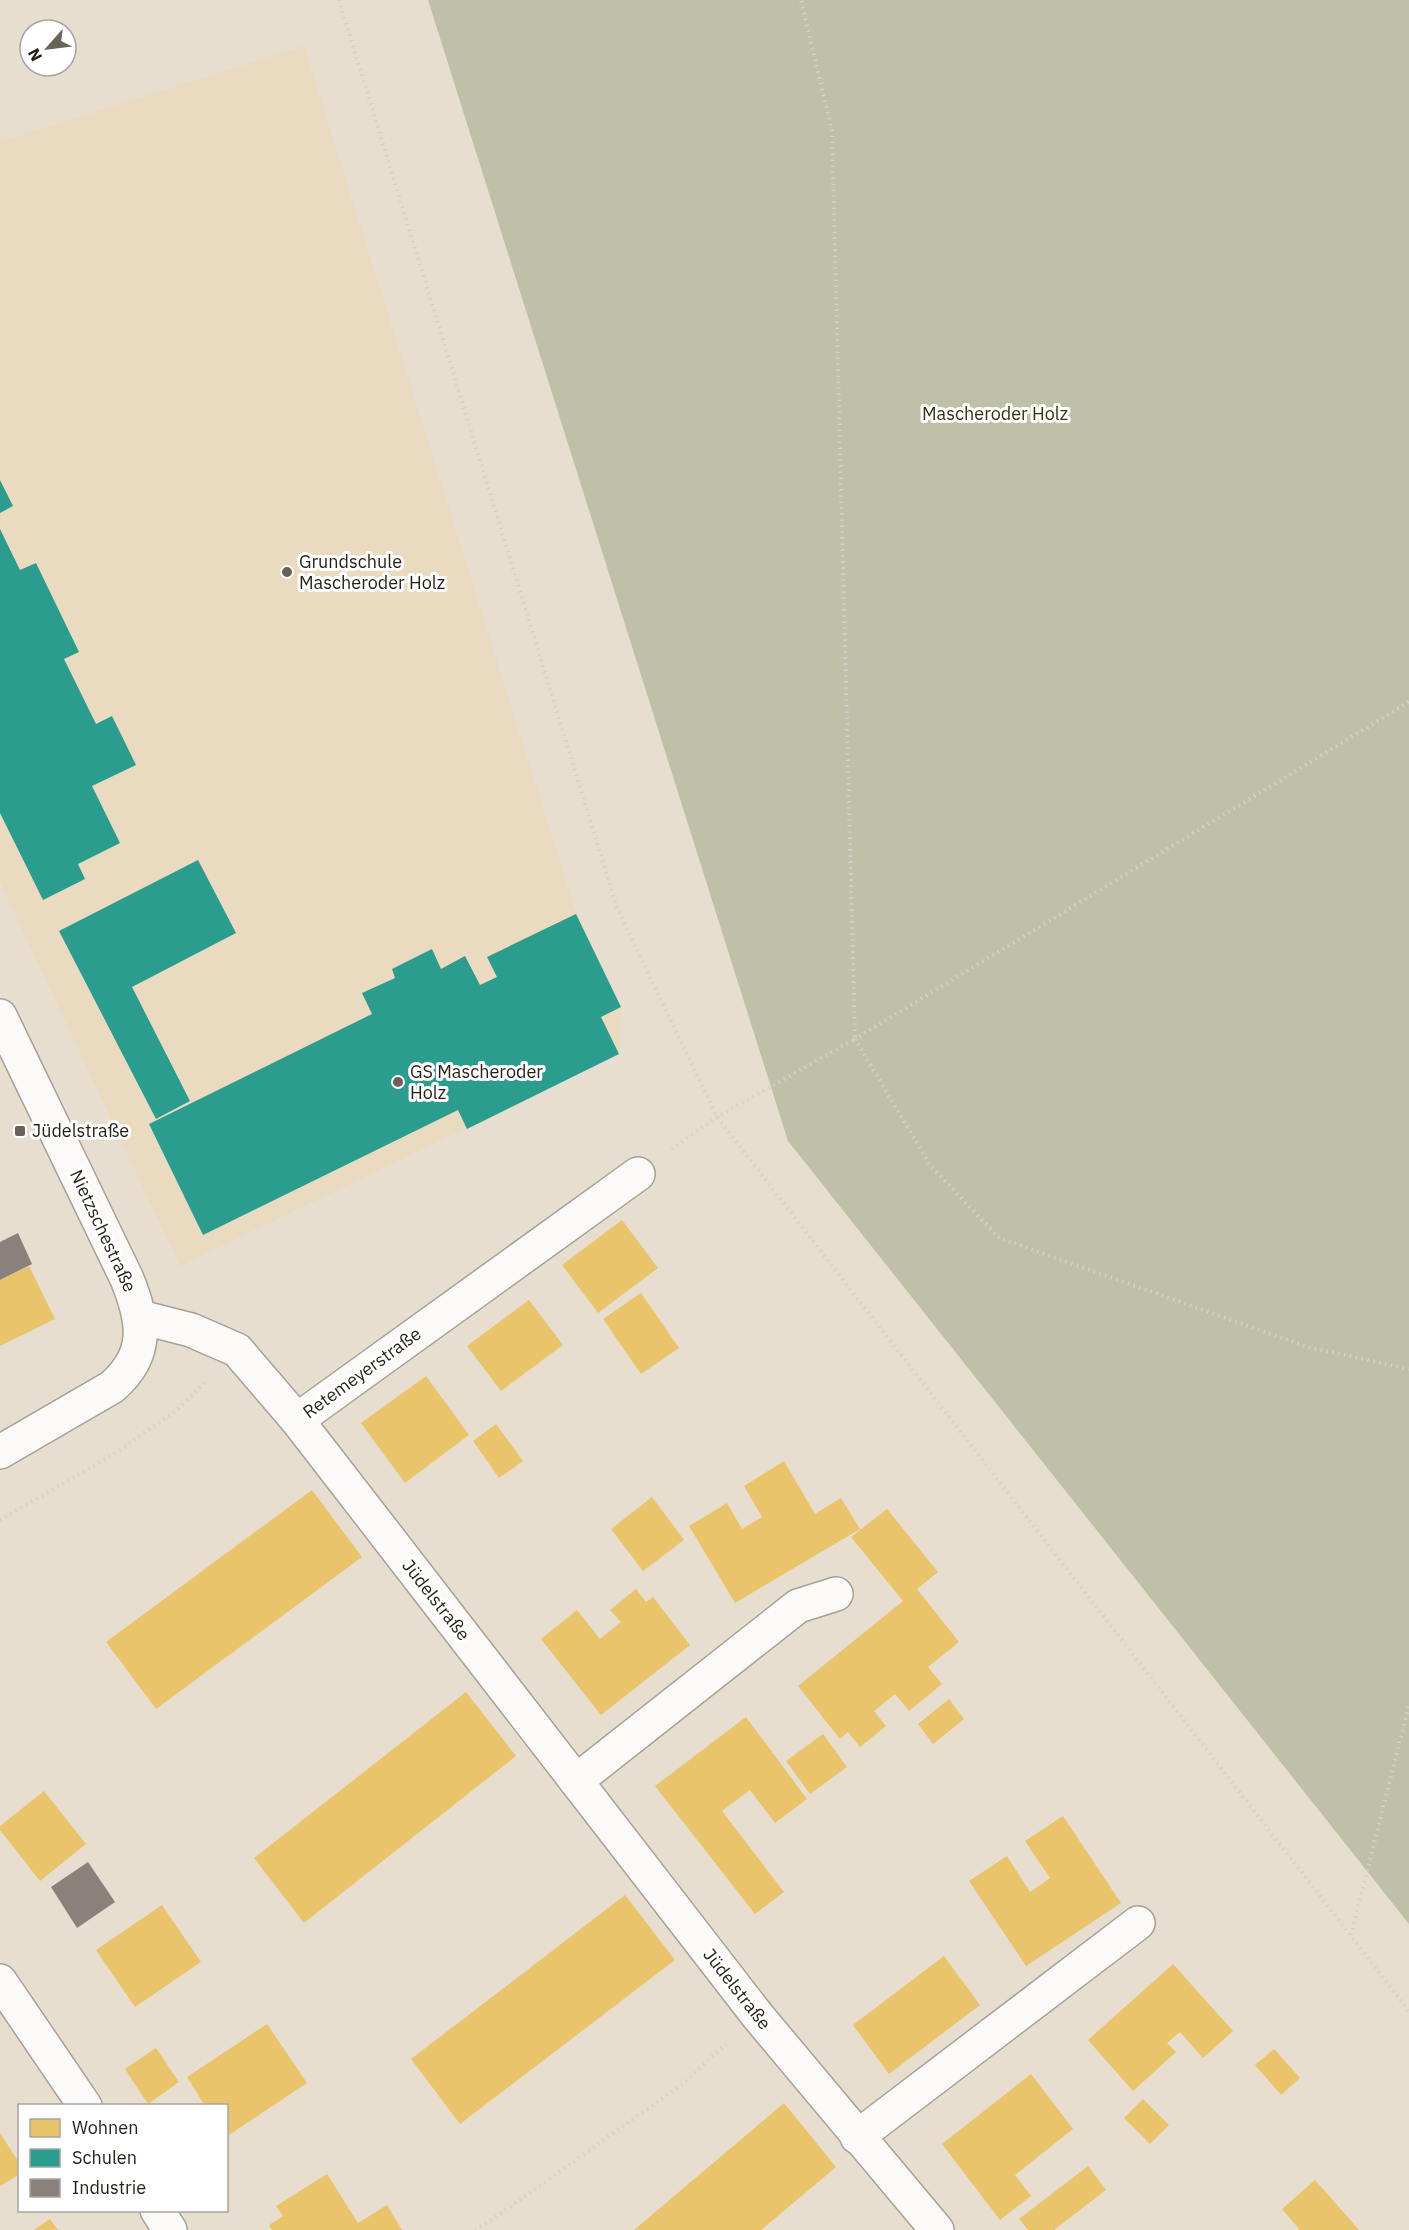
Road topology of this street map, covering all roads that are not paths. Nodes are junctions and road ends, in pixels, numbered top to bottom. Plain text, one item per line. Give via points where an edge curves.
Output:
1 (0, 1016) edge
2 (638, 1174) road end
3 (140, 1317) junction
4 (297, 1420) junction
5 (0, 1452) edge
6 (836, 1594) dead end
7 (576, 1781) junction
8 (1138, 1923) dead end
9 (0, 1981) edge
10 (84, 2104) edge
11 (857, 2137) junction
12 (158, 2212) edge
13 (170, 2230) edge
14 (937, 2230) edge

1 - 3 street, Nietzschestraße via 127,1278
2 - 4 street, Retemeyerstraße
3 - 4 street, Retemeyerstraße via 191,1330 237,1350
3 - 5 street via 141,1342 125,1375 112,1387
4 - 7 street, Jüdelstraße
6 - 7 street via 798,1606
7 - 11 street, Jüdelstraße
8 - 11 street
9 - 10 street
11 - 14 street, Jüdelstraße
12 - 13 street

